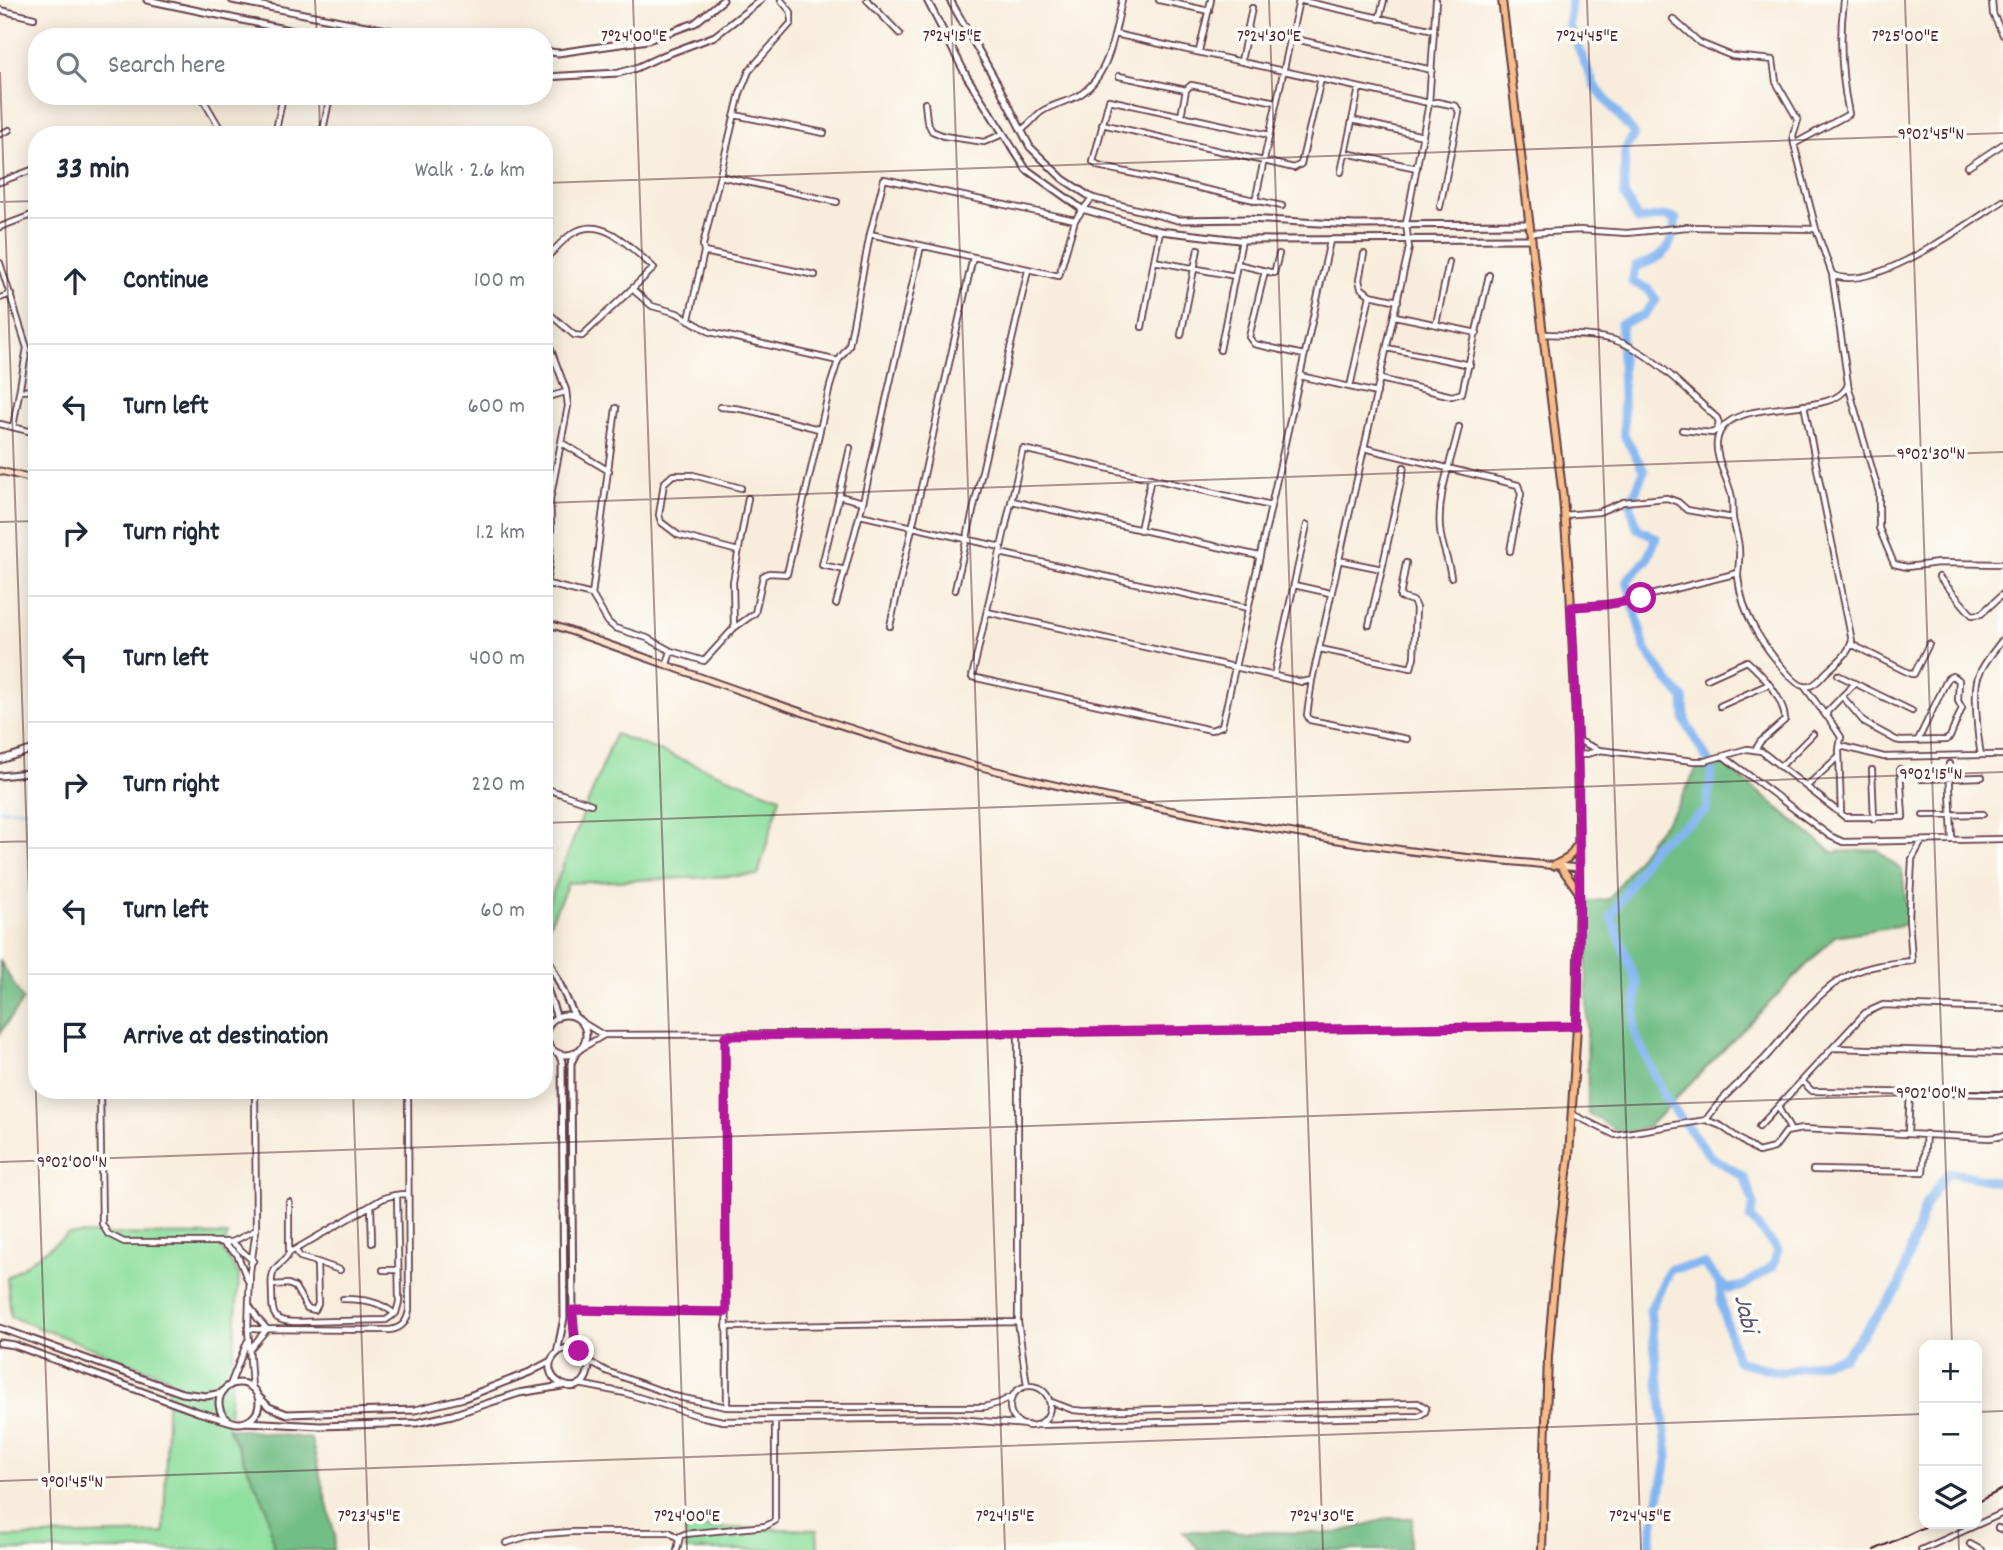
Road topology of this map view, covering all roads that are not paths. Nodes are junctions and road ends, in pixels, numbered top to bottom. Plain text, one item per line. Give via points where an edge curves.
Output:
1 (147, 0) edge
2 (232, 0) edge
3 (723, 0) edge
4 (761, 0) edge
5 (781, 0) edge
6 (867, 0) edge
7 (927, 0) edge
8 (950, 0) edge
9 (1122, 0) edge
10 (1159, 0) edge
11 (1211, 0) edge
12 (1299, 0) edge
13 (1384, 0) edge
14 (1436, 0) edge
15 (1502, 0) edge
16 (1844, 0) edge
17 (1992, 0) edge
18 (1252, 8) dead end
19 (0, 10) edge
20 (1209, 10) junction
21 (34, 18) dead end
22 (1379, 19) junction
23 (1673, 19) dead end
24 (279, 28) edge
25 (377, 28) edge
26 (1434, 30) junction
27 (900, 34) dead end
28 (1115, 34) junction
29 (2003, 35) edge
30 (1291, 38) junction
31 (1199, 51) junction
32 (553, 52) edge
33 (1241, 61) junction
34 (1283, 70) junction
35 (1432, 70) junction
36 (1119, 76) dead end
37 (553, 77) edge
38 (1321, 79) junction
39 (1359, 88) junction
40 (1186, 90) junction
41 (925, 103) dead end
42 (1276, 103) junction
43 (1429, 103) junction
44 (206, 105) edge
45 (281, 105) edge
46 (328, 105) edge
47 (735, 115) junction
48 (1181, 116) junction
49 (1352, 120) junction
50 (1102, 124) junction
51 (219, 126) edge
52 (277, 126) edge
53 (324, 126) edge
54 (9, 130) dead end
55 (1021, 130) junction
56 (824, 133) dead end
57 (0, 134) edge
58 (1003, 134) junction
59 (1269, 135) junction
60 (1423, 136) junction
61 (1794, 144) junction
62 (2003, 144) edge
63 (1345, 153) junction
64 (1264, 160) junction
65 (1968, 167) dead end
66 (1417, 168) junction
67 (28, 171) edge
68 (1341, 173) dead end
69 (720, 176) junction
70 (0, 182) edge
71 (1092, 198) junction
72 (1255, 201) junction
73 (2003, 201) edge
74 (837, 202) dead end
75 (1282, 206) dead end
76 (1440, 207) dead end
77 (1082, 209) junction
78 (28, 216) edge
79 (1075, 220) junction
80 (1406, 223) junction
81 (1530, 224) junction
82 (0, 227) edge
83 (1816, 229) junction
84 (1160, 230) junction
85 (870, 234) junction
86 (1531, 236) junction
87 (1242, 240) junction
88 (1407, 240) junction
89 (1330, 241) junction
90 (920, 246) junction
91 (1198, 249) dead end
92 (553, 252) edge
93 (704, 252) junction
94 (1279, 254) dead end
95 (1364, 254) dead end
96 (973, 257) junction
97 (1154, 261) junction
98 (1449, 262) dead end
99 (0, 263) edge
100 (1237, 264) junction
101 (1194, 268) junction
102 (1028, 270) junction
103 (1265, 271) junction
104 (1832, 274) junction
105 (814, 275) dead end
106 (1489, 275) dead end
107 (1235, 276) junction
108 (632, 289) junction
109 (11, 294) junction
110 (1370, 295) junction
111 (0, 298) edge
112 (1398, 301) junction
113 (1395, 316) junction
114 (553, 317) edge
115 (689, 319) junction
116 (1436, 324) junction
117 (1142, 327) dead end
118 (1477, 333) junction
119 (1544, 334) junction
120 (1181, 335) dead end
121 (27, 348) joint
122 (1387, 348) junction
123 (1220, 350) dead end
124 (1304, 355) junction
125 (553, 356) edge
126 (838, 361) junction
127 (1470, 365) junction
128 (1300, 376) junction
129 (1380, 379) junction
130 (1848, 384) junction
131 (1350, 387) junction
132 (20, 391) junction
133 (28, 391) edge
134 (566, 392) junction
135 (1377, 393) junction
136 (553, 396) edge
137 (1804, 405) junction
138 (720, 407) dead end
139 (616, 408) dead end
140 (0, 424) edge
141 (13, 427) junction
142 (1460, 427) dead end
143 (819, 429) junction
144 (1682, 430) dead end
145 (28, 431) edge
146 (562, 443) junction
147 (850, 447) dead end
148 (1364, 447) junction
149 (1404, 467) dead end
150 (1450, 467) junction
151 (0, 471) edge
152 (609, 471) junction
153 (28, 478) edge
154 (1151, 478) junction
155 (553, 486) edge
156 (741, 488) dead end
157 (839, 496) junction
158 (748, 498) dead end
159 (1012, 501) junction
160 (863, 502) junction
161 (1270, 506) junction
162 (860, 515) junction
163 (1564, 515) junction
164 (1733, 518) junction
165 (1307, 525) dead end
166 (913, 527) junction
167 (1140, 530) junction
168 (967, 539) junction
169 (1001, 550) junction
170 (738, 551) junction
171 (1510, 551) dead end
172 (1259, 556) junction
173 (1338, 559) junction
174 (1406, 563) dead end
175 (2003, 564) edge
176 (1382, 569) junction
177 (845, 570) junction
178 (1738, 573) junction
179 (1451, 577) dead end
180 (1939, 577) dead end
181 (553, 585) edge
182 (1294, 585) junction
183 (955, 590) dead end
184 (1330, 593) junction
185 (2003, 594) edge
186 (592, 595) junction
187 (836, 604) dead end
188 (1571, 607) junction
189 (1248, 608) junction
190 (987, 612) junction
191 (553, 625) edge
192 (1370, 625) dead end
193 (890, 626) dead end
194 (734, 628) junction
195 (2003, 639) edge
196 (1851, 643) junction
197 (1929, 644) dead end
198 (1320, 649) junction
199 (671, 651) junction
200 (667, 664) junction
201 (1235, 666) junction
202 (1274, 675) junction
203 (1838, 676) dead end
204 (1707, 679) dead end
205 (1312, 680) junction
206 (1767, 684) junction
207 (1854, 684) junction
208 (1804, 687) junction
209 (1842, 696) junction
210 (1720, 706) dead end
211 (1912, 710) dead end
212 (1827, 716) junction
213 (1813, 734) dead end
214 (1407, 739) dead end
215 (1577, 740) junction
216 (1918, 740) junction
217 (1841, 746) junction
218 (1756, 749) junction
219 (1599, 750) junction
220 (28, 751) edge
221 (1981, 755) junction
222 (2003, 755) edge
223 (1578, 756) junction
224 (1839, 756) junction
225 (1720, 757) junction
226 (0, 760) edge
227 (1949, 764) dead end
228 (1781, 766) junction
229 (1900, 769) dead end
230 (1872, 771) dead end
231 (28, 773) edge
232 (0, 775) edge
233 (1982, 777) dead end
234 (1922, 779) dead end
235 (1950, 779) junction
236 (1807, 786) junction
237 (553, 791) edge
238 (591, 804) dead end
239 (1841, 814) junction
240 (1951, 814) junction
241 (1983, 814) dead end
242 (1923, 815) dead end
243 (1874, 819) junction
244 (1952, 839) junction
245 (2003, 839) edge
246 (1578, 840) junction
247 (1922, 841) junction
248 (1557, 866) junction
249 (1579, 868) junction
250 (1579, 892) junction
251 (553, 968) edge
252 (553, 1006) edge
253 (2003, 1009) edge
254 (557, 1018) junction
255 (578, 1019) junction
256 (553, 1021) edge
257 (1577, 1026) junction
258 (1018, 1033) junction
259 (604, 1035) junction
260 (725, 1036) junction
261 (1833, 1048) junction
262 (553, 1049) edge
263 (579, 1049) junction
264 (2002, 1053) edge
265 (559, 1054) junction
266 (1802, 1081) junction
267 (1910, 1093) junction
268 (2003, 1094) edge
269 (100, 1099) edge
270 (255, 1099) edge
271 (408, 1099) edge
272 (1778, 1107) junction
273 (1572, 1114) junction
274 (1704, 1121) junction
275 (1759, 1127) dead end
276 (1791, 1131) junction
277 (1908, 1133) junction
278 (1926, 1134) junction
279 (2003, 1136) edge
280 (1813, 1170) dead end
281 (408, 1194) junction
282 (397, 1195) junction
283 (289, 1202) dead end
284 (371, 1205) junction
285 (257, 1230) junction
286 (222, 1242) junction
287 (232, 1242) junction
288 (372, 1243) dead end
289 (296, 1250) junction
290 (289, 1254) junction
291 (253, 1261) junction
292 (317, 1262) junction
293 (340, 1270) dead end
294 (383, 1270) dead end
295 (398, 1270) junction
296 (249, 1285) junction
297 (272, 1285) junction
298 (343, 1299) dead end
299 (249, 1304) junction
300 (572, 1310) junction
301 (726, 1312) junction
302 (395, 1314) junction
303 (1018, 1322) junction
304 (726, 1327) junction
305 (0, 1328) edge
306 (248, 1329) junction
307 (267, 1329) junction
308 (248, 1341) junction
309 (0, 1343) edge
310 (249, 1350) junction
311 (579, 1351) junction
312 (557, 1353) junction
313 (551, 1361) junction
314 (588, 1361) junction
315 (579, 1384) junction
316 (230, 1385) junction
317 (563, 1385) junction
318 (1027, 1386) junction
319 (252, 1388) junction
320 (222, 1393) junction
321 (258, 1396) junction
322 (1013, 1396) junction
323 (1049, 1401) junction
324 (727, 1407) junction
325 (775, 1421) junction
326 (232, 1422) junction
327 (245, 1422) junction
328 (1027, 1425) junction
329 (1035, 1425) junction
330 (2003, 1513) edge
331 (679, 1539) junction
332 (506, 1543) dead end
333 (1970, 1544) dead end
334 (677, 1550) edge
335 (1542, 1550) edge
336 (1921, 1550) edge
337 (1981, 1550) edge

1 - 24 street
2 - 25 street
3 - 32 street via 695,23 648,40
4 - 37 street via 715,36 636,68
5 - 47 street via 791,12 791,23 749,71
6 - 27 street
7 - 58 street
8 - 55 street
9 - 28 street
10 - 20 street
11 - 20 street
12 - 22 street
12 - 30 street
13 - 22 street
14 - 26 street
15 - 81 main road
16 - 61 street via 1840,33 1849,114
17 - 29 street
18 - 33 street
19 - 21 street
20 - 31 street
22 - 26 street
23 - 61 street via 1700,43 1732,56 1773,60 1776,82 1798,120
26 - 35 street
28 - 31 street
28 - 55 street via 1091,85 1069,101 1042,111
30 - 34 street
30 - 35 street
31 - 33 street
33 - 34 street
34 - 38 street
34 - 42 street
35 - 43 street
36 - 40 street
38 - 39 street
38 - 64 street via 1301,164 1294,168
39 - 43 street
39 - 49 street
40 - 42 street via 1196,85
40 - 48 street
41 - 58 street via 932,131 944,136 984,142
42 - 59 street
43 - 60 street
43 - 76 street via 1451,104 1459,112
44 - 51 street
45 - 52 street
46 - 53 street
47 - 56 street
47 - 69 street
48 - 50 street via 1109,100
48 - 59 street
49 - 60 street
49 - 63 street
50 - 64 street
50 - 72 street via 1094,160 1098,166
54 - 57 street
55 - 71 street via 1030,147 1063,179
58 - 77 street via 1026,169
59 - 64 street
60 - 66 street
61 - 83 street
62 - 65 street
63 - 66 street
63 - 68 street
64 - 72 street
66 - 80 street
67 - 70 street
69 - 74 street
69 - 93 street
71 - 77 street
71 - 80 street via 1178,220
72 - 75 street
73 - 104 street via 1888,270 1853,277
77 - 79 street
77 - 84 street
78 - 82 street
79 - 85 street via 884,179
79 - 102 street via 1059,276
80 - 81 street
80 - 88 street
81 - 86 main road
83 - 86 street via 1687,227
83 - 104 street
84 - 87 street
84 - 97 street
85 - 90 street
85 - 126 street via 849,346
86 - 88 street
86 - 119 main road
87 - 89 street
87 - 100 street
88 - 89 street
88 - 112 street
89 - 124 street
90 - 96 street
90 - 160 street
91 - 101 street
92 - 108 street via 578,230 610,231 654,268
93 - 105 street
93 - 115 street
94 - 103 street via 1276,271
95 - 110 street via 1360,288
96 - 102 street
96 - 166 street
97 - 101 street
97 - 117 street
98 - 116 street
99 - 109 street
100 - 103 street
100 - 107 street
101 - 107 street
101 - 120 street
102 - 168 street
103 - 124 street via 1249,337 1254,344
104 - 130 street
106 - 118 street
107 - 123 street
108 - 114 street via 582,336 574,335
108 - 115 street via 652,306
109 - 111 street
109 - 121 street
110 - 112 street
110 - 131 street
112 - 113 street
113 - 116 street
113 - 122 street
115 - 126 street via 710,332
116 - 118 street
118 - 127 street
119 - 144 street via 1616,341 1659,366 1719,422 1712,433
119 - 163 main road
121 - 132 street
122 - 127 street
122 - 129 street
124 - 128 street
125 - 134 street
126 - 143 street
127 - 129 street via 1465,389 1458,396
128 - 131 street
128 - 161 street
129 - 135 street
130 - 137 street via 1840,396
130 - 175 street via 1880,493 1879,528 1894,565
131 - 135 street
132 - 133 street
132 - 141 street
134 - 136 street
134 - 146 street
135 - 148 street
137 - 164 street via 1738,415 1720,432 1718,453 1729,484
137 - 196 street
138 - 143 street
139 - 152 street
140 - 141 street
141 - 145 street
142 - 150 street
143 - 194 street via 787,573 763,576 755,613
146 - 152 street
146 - 155 street
147 - 157 street
148 - 150 street
148 - 173 street
149 - 176 street
150 - 171 street via 1518,485 1521,494
150 - 179 street via 1440,524
151 - 153 main road
152 - 186 street
154 - 159 street via 1023,449
154 - 161 street
154 - 167 street
156 - 170 street via 693,475 673,475 664,483 659,515 678,535
157 - 160 street
157 - 177 street via 822,565
158 - 170 street
159 - 167 street
159 - 169 street
160 - 162 street
161 - 172 street
162 - 166 street
162 - 177 street
163 - 164 street via 1667,498 1687,510
163 - 188 main road
164 - 178 street via 1740,549
165 - 182 street
166 - 168 street
166 - 193 street
167 - 172 street
168 - 169 street
168 - 183 street
169 - 189 street
169 - 190 street
170 - 194 street
172 - 189 street
173 - 176 street
173 - 184 street
174 - 198 street via 1399,595 1415,604 1411,667
176 - 192 street
177 - 187 street
178 - 188 street via 1619,603
178 - 208 street via 1743,604 1753,626 1769,653
180 - 185 street via 1972,615 1981,614
181 - 186 street
182 - 184 street
182 - 202 street
184 - 198 street
186 - 199 street via 615,628
188 - 215 main road
189 - 201 street
190 - 201 street
190 - 201 street via 972,677 1211,730 1222,726
191 - 200 main road
194 - 199 street via 705,661
195 - 221 street via 1978,678
196 - 197 street via 1911,674
196 - 208 street via 1845,656 1816,684
198 - 205 street
199 - 200 street
200 - 248 main road via 849,727 1063,787 1328,839
201 - 202 street
202 - 205 street
203 - 207 street
204 - 206 street via 1747,661
205 - 214 street via 1310,720
206 - 210 street
206 - 218 street via 1780,701 1785,720
207 - 209 street
207 - 211 street
208 - 212 street
209 - 212 street
209 - 216 street via 1865,723 1896,740
212 - 217 street via 1841,737
213 - 228 street
215 - 219 street
215 - 223 main road
216 - 216 street via 1948,678 1959,680 1962,708 1950,737
217 - 221 street via 1884,757
217 - 224 street
218 - 225 street
218 - 228 street
219 - 223 street
219 - 225 street via 1705,761
220 - 226 street
221 - 222 street
223 - 246 main road
224 - 236 street
224 - 239 street
225 - 247 street via 1836,839
227 - 235 street
228 - 236 street
229 - 243 street via 1904,816
230 - 243 street
231 - 232 street
233 - 235 street
234 - 235 street
235 - 240 street
236 - 239 street
237 - 238 street
239 - 243 street via 1849,819
240 - 241 street
240 - 242 street
240 - 244 street
244 - 245 street
244 - 247 street
246 - 248 main road
246 - 249 main road
247 - 274 street via 1912,859 1912,961 1872,965 1840,980
248 - 249 main road
248 - 250 main road
249 - 250 main road
250 - 257 main road
251 - 255 street
252 - 254 street
253 - 261 street via 1883,1004 1865,1013
254 - 255 street
254 - 256 street
255 - 259 street
255 - 263 street via 586,1031
257 - 258 street
257 - 273 main road
258 - 260 street
258 - 303 street
259 - 260 street
259 - 263 street
260 - 301 street
261 - 264 street
261 - 266 street
262 - 265 street
263 - 265 street
263 - 300 street via 571,1063
265 - 312 street via 564,1318
266 - 267 street via 1812,1091
266 - 272 street
267 - 268 street
267 - 277 street
269 - 286 street via 102,1224 108,1234 124,1242
270 - 285 street
271 - 281 street
272 - 275 street
272 - 276 street
273 - 274 street via 1615,1135
273 - 335 main road via 1548,1356
274 - 276 street via 1721,1126 1758,1152 1774,1148
276 - 277 street
277 - 278 street
278 - 279 street
278 - 280 street via 1923,1172
281 - 282 street
281 - 307 street via 409,1310 404,1324 390,1330
282 - 284 street
282 - 295 street
283 - 290 street
284 - 288 street
284 - 289 street
285 - 287 street
285 - 291 street
286 - 287 street
286 - 296 street via 237,1254
287 - 291 street
289 - 290 street
289 - 292 street via 303,1259
290 - 297 street via 276,1267
291 - 296 street
292 - 293 street
292 - 297 street via 315,1310 307,1308 295,1287
294 - 295 street
295 - 302 street
296 - 299 street
297 - 302 street via 272,1310 285,1322 386,1320
298 - 302 street via 373,1302
299 - 306 street
299 - 307 street
300 - 301 street
300 - 311 street
301 - 304 street
303 - 304 street
303 - 318 street
304 - 324 street
305 - 320 street via 182,1393
306 - 307 street
306 - 308 street
307 - 310 street
308 - 310 street
308 - 316 street
309 - 326 street
310 - 319 street
311 - 312 street via 568,1348
311 - 314 street
312 - 313 street
313 - 317 street via 554,1379
313 - 321 street via 464,1398 415,1410 287,1414 269,1407
314 - 315 street via 588,1372
314 - 324 street via 678,1397
315 - 317 street
315 - 325 street via 723,1421
316 - 319 street
316 - 320 street
317 - 327 street via 519,1392 452,1415 406,1424
318 - 322 street
318 - 323 street via 1038,1388
319 - 321 street
320 - 326 street via 220,1410
321 - 327 street via 258,1409
322 - 324 street via 984,1407
322 - 328 street via 1011,1411
323 - 329 street via 1045,1418
323 - 329 street via 1084,1411 1418,1403 1426,1408 1419,1416
325 - 328 street via 953,1418
325 - 331 street via 773,1524 690,1532
326 - 327 street
328 - 329 street
330 - 336 street
331 - 332 street via 670,1532 591,1531 531,1535
331 - 334 street
333 - 337 street

